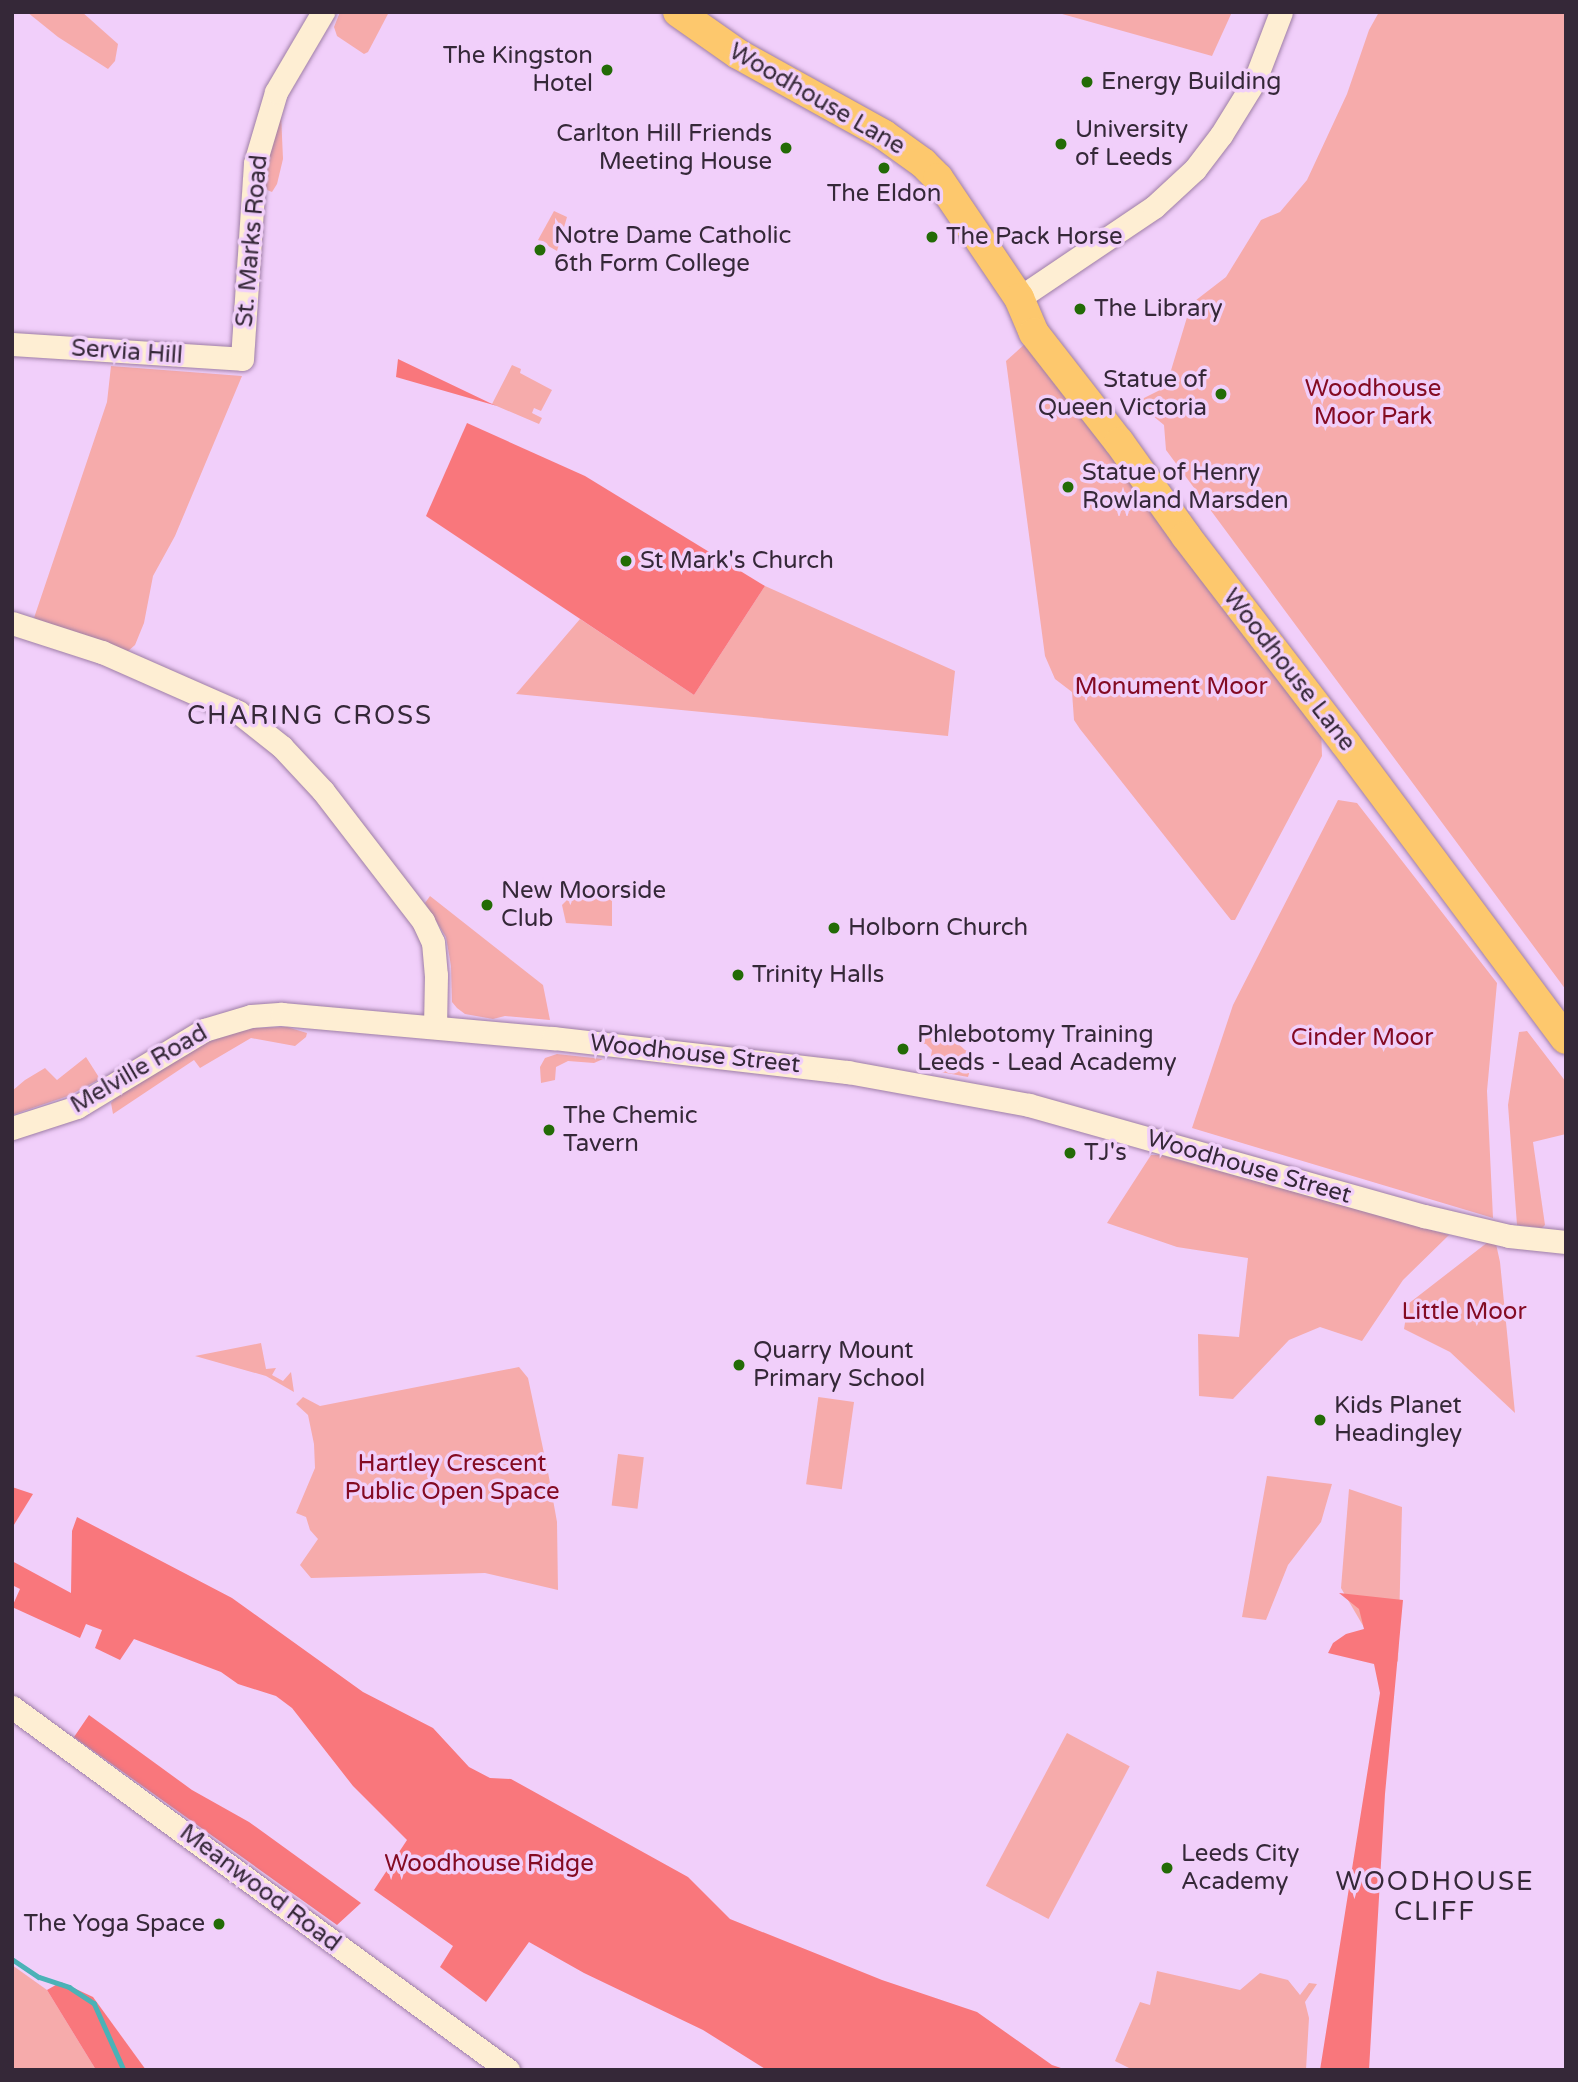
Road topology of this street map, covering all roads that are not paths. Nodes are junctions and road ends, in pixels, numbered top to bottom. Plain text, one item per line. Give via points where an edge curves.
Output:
1 (323, 12) edge
2 (678, 12) edge
3 (1281, 12) edge
4 (1019, 298) junction
5 (12, 344) edge
6 (242, 359) joint
7 (12, 623) edge
8 (1566, 1011) edge
9 (435, 1027) junction
10 (1566, 1039) edge
11 (12, 1128) edge
12 (1566, 1242) edge
13 (12, 1707) edge
14 (508, 2070) edge

1 - 6 street, St. Marks Road via 276,92 255,163
2 - 4 highway, Woodhouse Lane via 738,54 884,135 923,163
3 - 4 street via 1255,80 1195,169 1154,207
4 - 8 highway, Woodhouse Lane via 1044,313
4 - 10 highway, Woodhouse Lane via 1034,333
5 - 6 street, Servia Hill
7 - 9 street via 102,652 238,712 282,747 323,791 423,921 433,943
9 - 11 street, Melville Road via 282,1014 251,1016 204,1030 175,1045 77,1107
9 - 12 street, Woodhouse Street via 848,1072 994,1098 1424,1216 1509,1236
13 - 14 street, Meanwood Road

